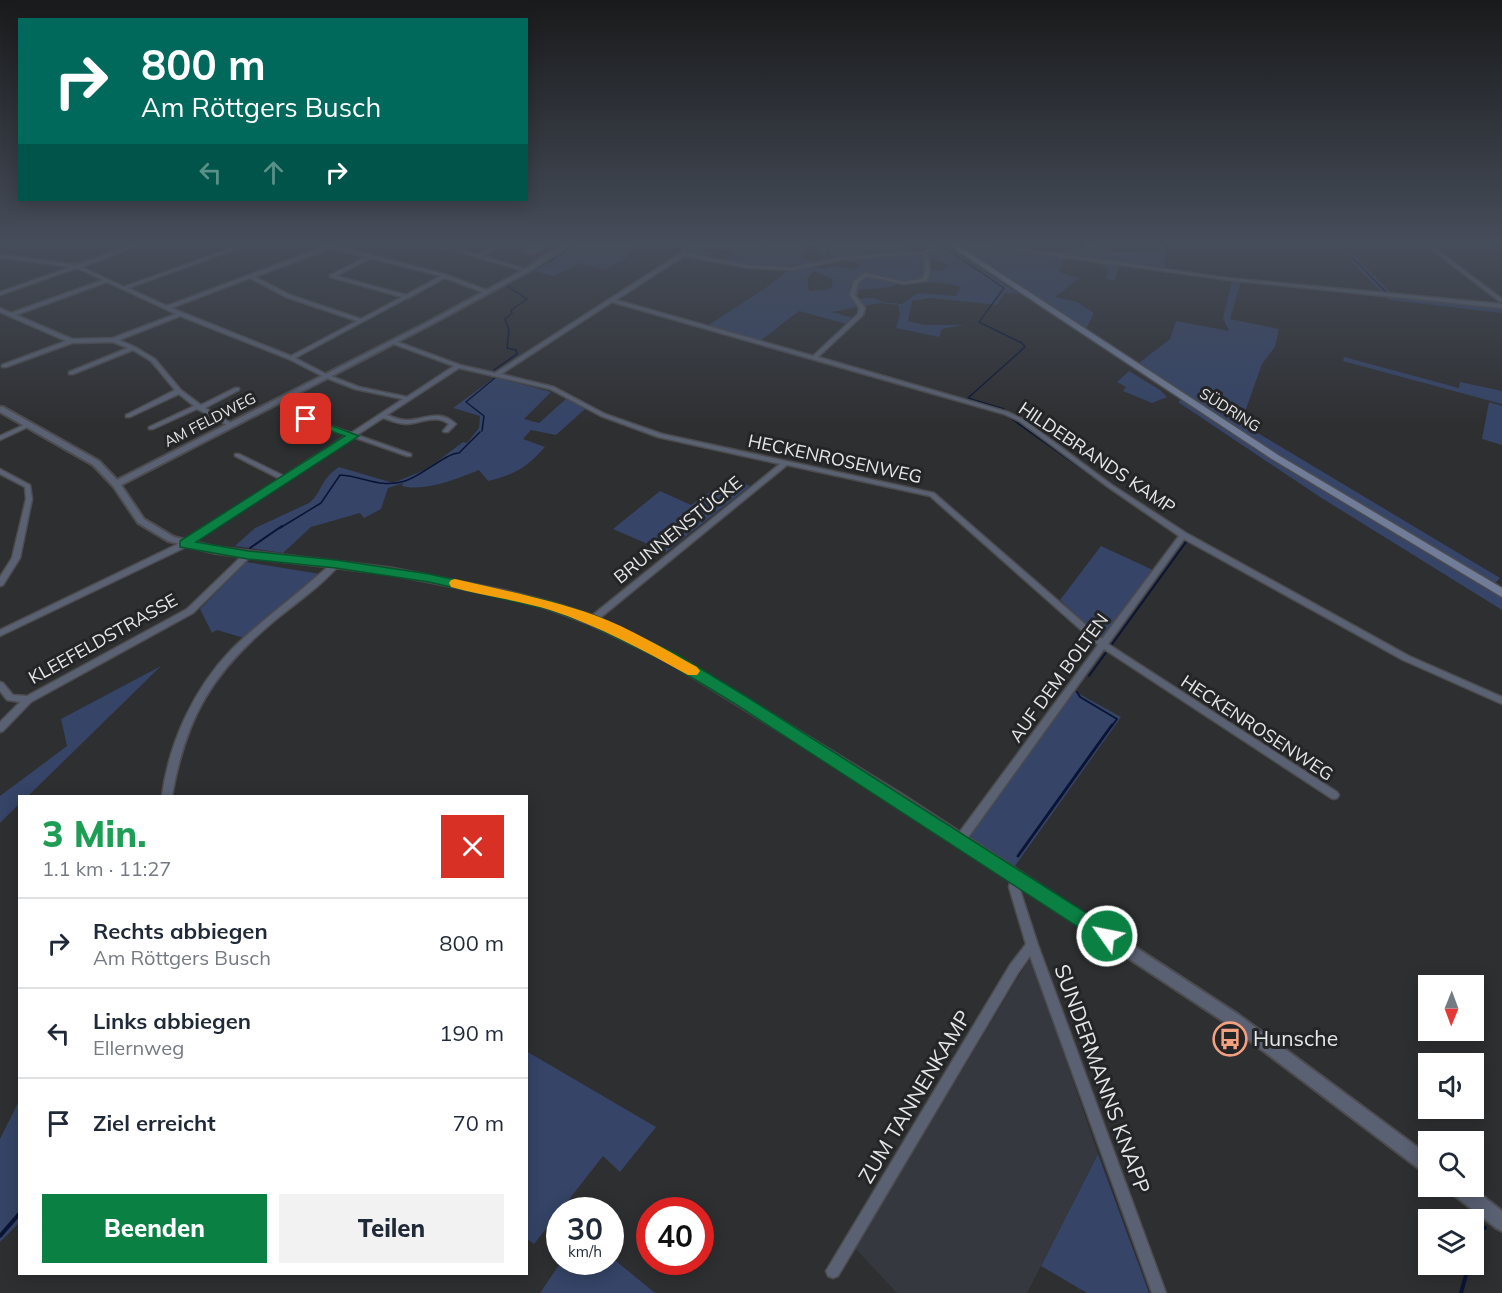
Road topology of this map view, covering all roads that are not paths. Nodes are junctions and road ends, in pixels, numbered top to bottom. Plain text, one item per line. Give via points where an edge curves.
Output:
1 (43, 303) edge
2 (156, 303) edge
3 (179, 303) edge
4 (310, 303) edge
5 (396, 303) edge
6 (466, 303) edge
7 (607, 303) edge
8 (624, 303) edge
9 (858, 303) edge
10 (1041, 303) edge
11 (166, 308) junction
12 (0, 310) edge
13 (180, 314) junction
14 (10, 315) junction
15 (362, 321) junction
16 (114, 340) junction
17 (71, 341) junction
18 (393, 342) junction
19 (133, 348) junction
20 (291, 358) junction
21 (814, 358) junction
22 (4, 366) dead end
23 (458, 366) junction
24 (71, 373) dead end
25 (497, 374) junction
26 (326, 376) junction
27 (237, 389) dead end
28 (179, 391) junction
29 (406, 398) junction
30 (199, 407) junction
31 (0, 409) edge
32 (128, 416) dead end
33 (383, 416) junction
34 (306, 419) dead end
35 (231, 424) junction
36 (28, 425) junction
37 (151, 428) dead end
38 (446, 431) dead end
39 (354, 436) junction
40 (0, 438) edge
41 (237, 454) dead end
42 (409, 454) dead end
43 (784, 464) junction
44 (0, 471) edge
45 (284, 479) junction
46 (116, 484) junction
47 (1183, 535) junction
48 (184, 544) junction
49 (248, 555) junction
50 (336, 564) junction
51 (0, 583) edge
52 (1502, 593) edge
53 (592, 620) junction
54 (0, 633) edge
55 (1104, 645) junction
56 (0, 685) edge
57 (28, 700) junction
58 (1502, 700) edge
59 (0, 728) edge
60 (167, 795) edge
61 (1334, 795) dead end
62 (960, 840) junction
63 (1016, 877) junction
64 (1032, 945) junction
65 (1418, 1158) edge
66 (1470, 1197) edge
67 (1502, 1222) edge
68 (834, 1271) dead end
69 (1160, 1293) edge

1 - 14 street
2 - 11 street
3 - 11 street
4 - 15 street
5 - 15 street
6 - 18 street, AM FELDWEG
7 - 25 street
8 - 21 street, HILDEBRANDS KAMP
9 - 21 street via 860,315
10 - 52 main road, SÜDRING via 1201,409
11 - 13 street
12 - 14 street
13 - 16 street
13 - 20 street
14 - 17 street
15 - 20 street
16 - 17 street
16 - 19 street
17 - 22 street
18 - 23 street, HECKENROSENWEG
18 - 26 street, AM FELDWEG
19 - 24 street
19 - 28 street via 153,360
20 - 26 street
21 - 47 street, HILDEBRANDS KAMP via 1021,420
23 - 25 street, HECKENROSENWEG
23 - 29 street
25 - 43 street, HECKENROSENWEG via 552,388 603,415 660,436
26 - 29 street via 357,388
26 - 35 street, AM FELDWEG
27 - 30 street
28 - 30 street
28 - 32 street
29 - 33 street
30 - 35 street
30 - 37 street
31 - 36 street
33 - 38 street via 404,423 432,416 446,419 453,424
33 - 39 street
34 - 39 street
35 - 46 street, AM FELDWEG
36 - 40 street
36 - 46 street via 96,463
39 - 42 street
39 - 45 street
41 - 45 street
43 - 53 street, BRUNNENSTÜCKE
43 - 55 street, HECKENROSENWEG via 932,494
44 - 51 street via 28,486 29,499 15,558
45 - 48 street
46 - 48 street via 141,521 157,533
47 - 55 street, AUF DEM BOLTEN
47 - 58 street, HILDEBRANDS KAMP via 1406,658
48 - 49 street
48 - 54 street
49 - 50 street
49 - 57 street, KLEEFELDSTRASSE via 190,611
50 - 53 street via 506,594
50 - 60 street via 221,666 199,700 172,765
53 - 62 street via 673,659
55 - 61 street, HECKENROSENWEG
55 - 62 street, AUF DEM BOLTEN
56 - 57 street via 10,698
57 - 59 street, KLEEFELDSTRASSE
62 - 63 street
63 - 64 street, SUNDERMANNS KNAPP via 1014,887
63 - 65 street via 1234,1020
64 - 68 street, ZUM TANNENKAMP
64 - 69 street, SUNDERMANNS KNAPP
66 - 67 street

